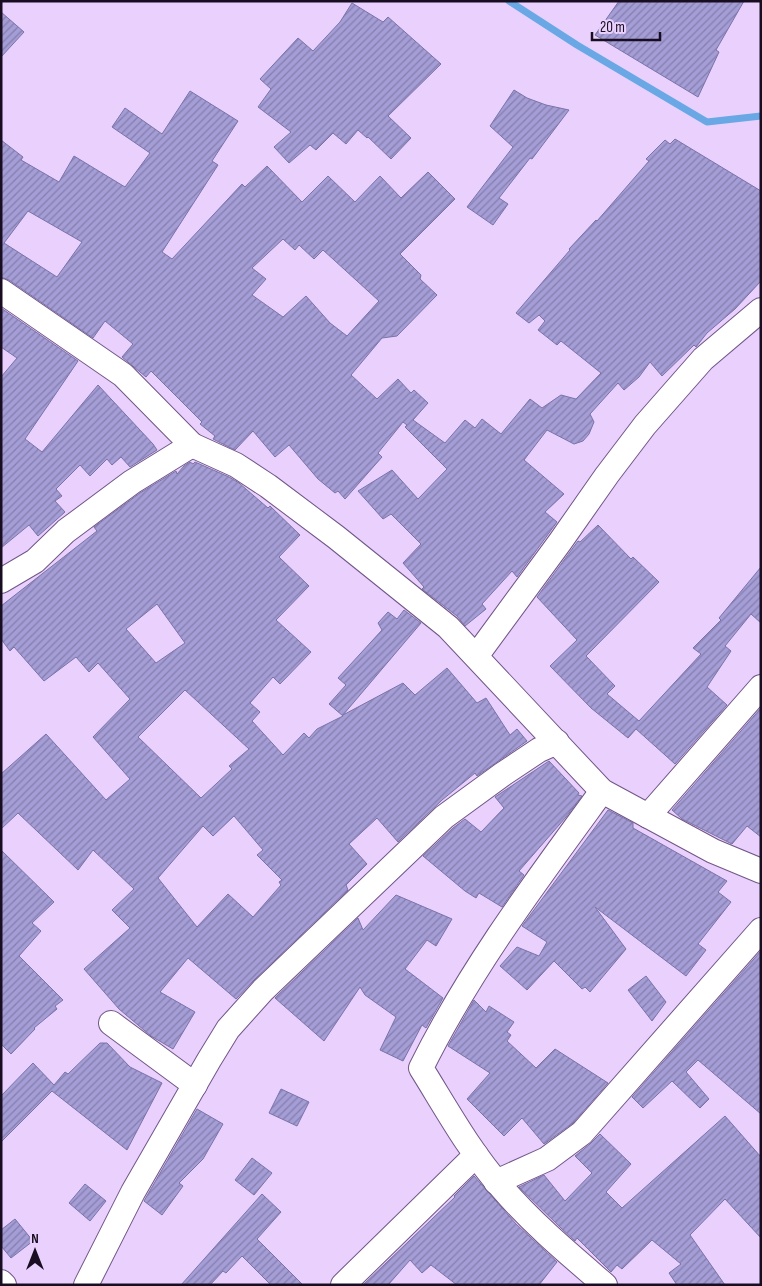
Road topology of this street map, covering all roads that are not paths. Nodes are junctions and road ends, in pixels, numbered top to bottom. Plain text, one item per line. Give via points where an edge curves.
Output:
1 (1, 291) edge
2 (761, 310) edge
3 (192, 445) junction
4 (1, 581) edge
5 (477, 655) junction
6 (761, 687) edge
7 (557, 742) junction
8 (602, 791) junction
9 (648, 816) junction
10 (761, 871) edge
11 (761, 930) edge
12 (111, 1023) dead end
13 (195, 1085) junction
14 (476, 1155) junction
15 (496, 1182) junction
16 (1, 1282) edge
17 (4, 1285) edge
18 (86, 1285) edge
19 (343, 1285) edge
20 (605, 1285) edge

1 - 3 street via 122,375
2 - 5 street via 703,359 645,425
3 - 4 street via 132,482 66,531 34,561
3 - 5 street via 236,465 276,492 441,621
5 - 7 street
6 - 9 street
7 - 8 street
7 - 13 street via 503,774 415,844 263,990 228,1029
8 - 9 street
8 - 14 street via 518,906 451,1011 421,1068
9 - 10 street via 713,851
11 - 15 street via 582,1133 547,1159
12 - 13 street
13 - 18 street via 133,1192
14 - 15 street
14 - 19 street
15 - 20 street via 560,1246
16 - 17 street

